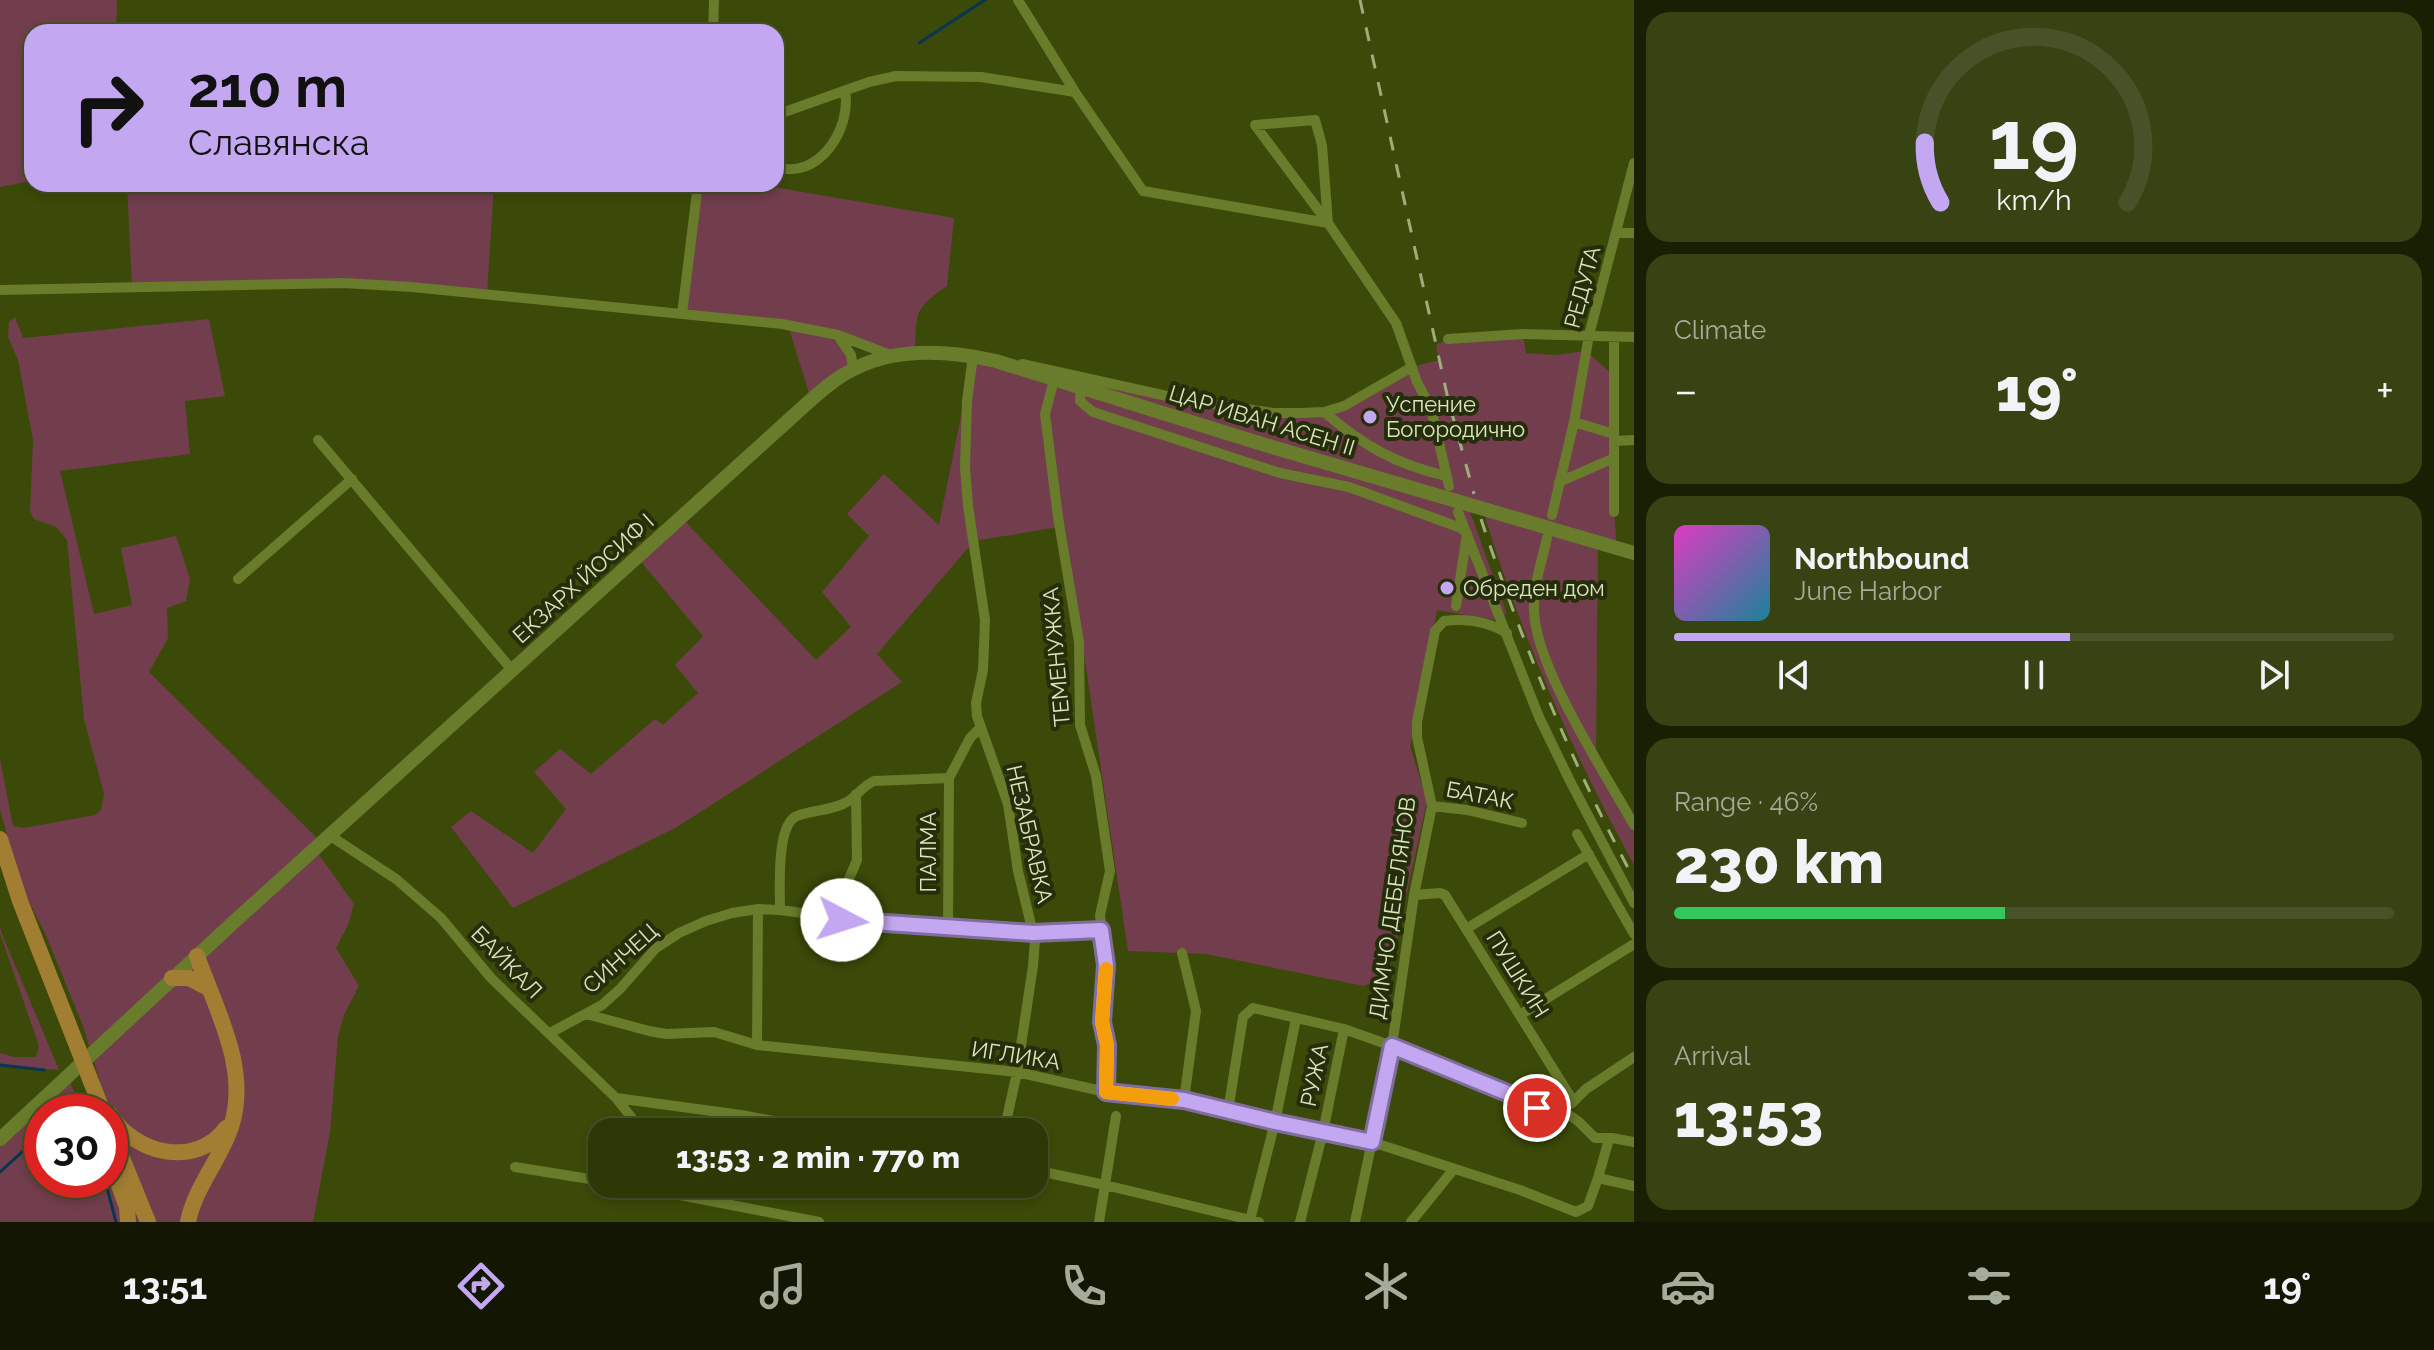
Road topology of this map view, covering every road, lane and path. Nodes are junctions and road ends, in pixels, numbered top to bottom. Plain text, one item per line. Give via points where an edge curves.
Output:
1 (714, 0) edge
2 (1018, 0) edge
3 (713, 24) edge
4 (845, 91) junction
5 (1075, 92) junction
6 (784, 112) edge
7 (1634, 163) edge
8 (784, 169) edge
9 (697, 192) edge
10 (1328, 223) junction
11 (1617, 233) junction
12 (1634, 233) edge
13 (0, 290) edge
14 (682, 314) junction
15 (838, 335) junction
16 (1589, 335) junction
17 (1614, 337) junction
18 (1634, 337) edge
19 (1448, 339) dead end
20 (895, 356) junction
21 (973, 356) junction
22 (996, 361) junction
23 (1412, 367) junction
24 (853, 369) junction
25 (1058, 381) junction
26 (1081, 388) junction
27 (1185, 400) junction
28 (1324, 412) junction
29 (1183, 420) junction
30 (1574, 422) junction
31 (1614, 437) junction
32 (318, 440) dead end
33 (1634, 440) edge
34 (1614, 458) junction
35 (352, 479) junction
36 (1559, 482) junction
37 (1458, 512) dead end
38 (1614, 512) dead end
39 (1552, 515) dead end
40 (1467, 534) junction
41 (1547, 538) dead end
42 (1634, 553) edge
43 (238, 579) dead end
44 (1456, 606) dead end
45 (1507, 633) junction
46 (512, 670) junction
47 (980, 728) junction
48 (949, 778) junction
49 (856, 794) junction
50 (1432, 806) junction
51 (1522, 823) dead end
52 (1634, 825) edge
53 (1577, 834) dead end
54 (329, 835) junction
55 (0, 839) edge
56 (1589, 854) junction
57 (1414, 895) junction
58 (20, 901) junction
59 (1634, 903) edge
60 (758, 909) junction
61 (780, 910) junction
62 (842, 920) junction
63 (948, 926) junction
64 (1466, 929) junction
65 (1101, 930) junction
66 (1033, 933) junction
67 (1634, 934) edge
68 (1634, 944) edge
69 (1182, 953) dead end
70 (197, 956) junction
71 (172, 978) junction
72 (208, 988) junction
73 (586, 1014) junction
74 (1520, 1015) junction
75 (1296, 1019) junction
76 (1344, 1029) junction
77 (550, 1033) junction
78 (757, 1045) junction
79 (1392, 1046) junction
80 (1634, 1057) edge
81 (1017, 1072) junction
82 (1106, 1092) junction
83 (85, 1094) edge
84 (100, 1094) edge
85 (616, 1098) junction
86 (1184, 1100) junction
87 (1573, 1101) junction
88 (235, 1109) junction
89 (1228, 1111) junction
90 (1565, 1112) junction
91 (1116, 1116) dead end
92 (632, 1118) edge
93 (757, 1118) edge
94 (1007, 1118) edge
95 (1275, 1122) junction
96 (1323, 1132) junction
97 (128, 1134) edge
98 (0, 1139) edge
99 (1609, 1139) junction
100 (1372, 1142) junction
101 (1634, 1142) edge
102 (515, 1167) dead end
103 (1453, 1170) junction
104 (128, 1173) edge
105 (1048, 1173) edge
106 (1598, 1178) junction
107 (588, 1179) edge
108 (1105, 1185) junction
109 (1634, 1186) edge
110 (124, 1198) edge
111 (699, 1198) edge
112 (1254, 1221) edge
113 (128, 1222) edge
114 (148, 1222) edge
115 (188, 1222) edge
116 (819, 1222) edge
117 (1099, 1222) edge
118 (1300, 1222) edge
119 (1355, 1222) edge
120 (1411, 1222) edge

1 - 3 street
2 - 5 street
4 - 5 street via 896,76 932,74
4 - 6 street
4 - 8 street via 846,113 822,157 801,169
5 - 10 street via 1143,191
7 - 11 street, РЕДУТА
9 - 14 street
10 - 10 street via 1315,120 1255,125
10 - 23 street via 1396,323
11 - 12 street
11 - 16 street, РЕДУТА
13 - 14 street via 344,283
14 - 15 street
15 - 20 street
15 - 24 street
16 - 17 street
16 - 19 street
16 - 30 street, РЕДУТА
17 - 18 street
17 - 31 street
20 - 21 main road, ЕКЗАРХ ЙОСИФ I
20 - 24 main road, ЕКЗАРХ ЙОСИФ I
21 - 22 main road, ЕКЗАРХ ЙОСИФ I
21 - 47 street, НЕЗАБРАВКА via 965,467 985,620 976,703
22 - 25 main road, ЕКЗАРХ ЙОСИФ I
22 - 27 street, ЕКЗАРХ ЙОСИФ I
23 - 28 street, ЕКЗАРХ ЙОСИФ I
23 - 28 street via 1431,408 1447,481 1353,437
24 - 46 main road, ЕКЗАРХ ЙОСИФ I via 792,417
25 - 26 main road, ЦАР ИВАН АСЕН II
25 - 65 street, ТЕМЕНУЖКА via 1045,414 1079,642 1080,725 1096,776 1109,862
26 - 29 main road, ЦАР ИВАН АСЕН II
26 - 40 street via 1080,401 1093,412 1280,473 1349,487 1451,522
27 - 28 street, ЕКЗАРХ ЙОСИФ I via 1273,413
27 - 29 street
29 - 42 main road, ЦАР ИВАН АСЕН II
30 - 31 street
30 - 36 street, РЕДУТА
31 - 33 street
31 - 34 street
32 - 35 street
34 - 36 street
34 - 38 street
35 - 43 street
35 - 46 street
36 - 39 street, РЕДУТА
37 - 40 street
40 - 44 street
40 - 45 street
41 - 52 street via 1533,607 1542,646 1569,709
45 - 50 street, ДИМЧО ДЕБЕЛЯНОВ via 1471,620 1444,621 1435,631 1417,722
45 - 59 street via 1539,717
46 - 54 main road, ЕКЗАРХ ЙОСИФ I
47 - 48 street
47 - 66 street, НЕЗАБРАВКА via 1008,804
48 - 49 street via 874,781
48 - 63 street, ПАЛМА
49 - 61 street via 844,804 788,822
49 - 62 street via 857,860 844,891
50 - 51 street, БАТАК
50 - 57 street, ДИМЧО ДЕБЕЛЯНОВ
53 - 56 street
54 - 70 main road, ЕКЗАРХ ЙОСИФ I
54 - 77 street, БАЙКАЛ via 396,879 441,918 491,978
55 - 58 main road
56 - 64 street
56 - 67 street
57 - 64 street, ПУШКИН via 1445,895
57 - 79 street, ДИМЧО ДЕБЕЛЯНОВ
58 - 83 main road via 27,938
58 - 84 main road
60 - 61 street, СИНЧЕЦ
60 - 73 street, СИНЧЕЦ via 679,933
60 - 78 street
61 - 62 street, СИНЧЕЦ
62 - 63 street, СИНЧЕЦ
63 - 66 street, СИНЧЕЦ
64 - 74 street, ПУШКИН
65 - 66 street, СИНЧЕЦ
65 - 82 street, ТЕМЕНУЖКА
66 - 81 street, НЕЗАБРАВКА
68 - 74 street
69 - 86 street via 1196,1011
70 - 71 main road, ЕКЗАРХ ЙОСИФ I
70 - 72 main road
71 - 72 main road via 189,978
71 - 98 main road, ЕКЗАРХ ЙОСИФ I
72 - 88 main road via 232,1051
73 - 77 street, СИНЧЕЦ
73 - 78 street, ИГЛИКА via 649,1031 714,1032
74 - 87 street, ПУШКИН
75 - 76 street
75 - 89 street via 1253,1008 1246,1013
75 - 95 street
76 - 79 street
76 - 96 street, РУЖА
77 - 85 street, БАЙКАЛ
78 - 81 street, ИГЛИКА
79 - 90 street via 1537,1108
79 - 100 street, ДИМЧО ДЕБЕЛЯНОВ
80 - 87 street
81 - 82 street, ИГЛИКА
81 - 94 street, НЕЗАБРАВКА
82 - 86 street, ИГЛИКА
85 - 92 street, БАЙКАЛ
85 - 93 street
86 - 89 street, ИГЛИКА
87 - 90 street
88 - 97 main road via 223,1133 191,1151 145,1148
88 - 115 main road
89 - 95 street, ИГЛИКА
90 - 99 street via 1595,1138
91 - 108 street
95 - 96 street, ИГЛИКА
95 - 112 street
96 - 100 street, ИГЛИКА
96 - 118 street, РУЖА
99 - 101 street
99 - 106 street
100 - 103 street, ИГЛИКА
100 - 119 street, ДИМЧО ДЕБЕЛЯНОВ
102 - 107 street
103 - 106 street, ИГЛИКА via 1576,1212 1588,1206
103 - 120 street
104 - 114 main road
105 - 108 street
106 - 109 street
108 - 112 street
108 - 117 street
110 - 113 main road
111 - 116 street

